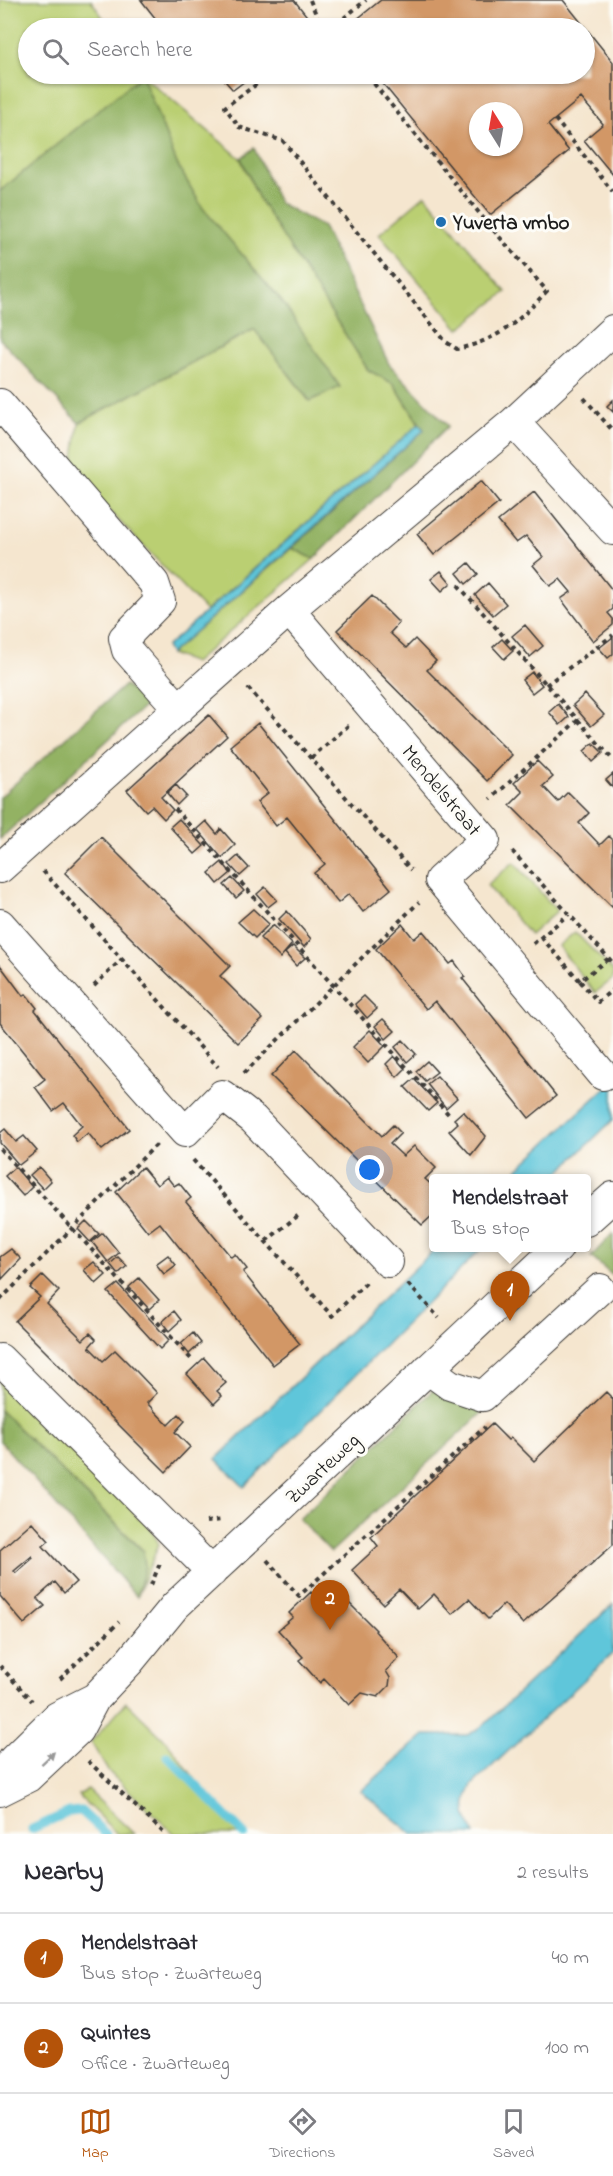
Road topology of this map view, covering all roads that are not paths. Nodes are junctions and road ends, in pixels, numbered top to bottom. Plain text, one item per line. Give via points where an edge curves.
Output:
1 (613, 330) edge
2 (0, 404) edge
3 (514, 422) junction
4 (613, 530) edge
5 (289, 610) junction
6 (179, 709) junction
7 (0, 868) edge
8 (0, 924) edge
9 (603, 1075) dead end
10 (613, 1197) edge
11 (591, 1217) edge
12 (554, 1252) edge
13 (395, 1271) road end
14 (600, 1289) dead end
15 (0, 1359) edge
16 (428, 1370) junction
17 (212, 1572) junction
18 (95, 1698) junction
19 (0, 1784) edge
20 (0, 1791) edge

1 - 3 street
2 - 6 street via 154,584 160,601 124,638 131,655
3 - 4 street
3 - 5 street
5 - 6 street
5 - 9 street, Mendelstraat via 477,830 435,885 510,963
6 - 7 street
8 - 13 street via 185,1132 228,1090
10 - 11 street
12 - 16 street, Zwarteweg
14 - 16 street via 483,1396 450,1384
15 - 17 street
16 - 17 street, Zwarteweg
17 - 18 street, Zwarteweg via 175,1606
18 - 19 street, Zwarteweg via 57,1717 13,1760
20 -> 18 street, Zwarteweg via 28,1777 78,1730

